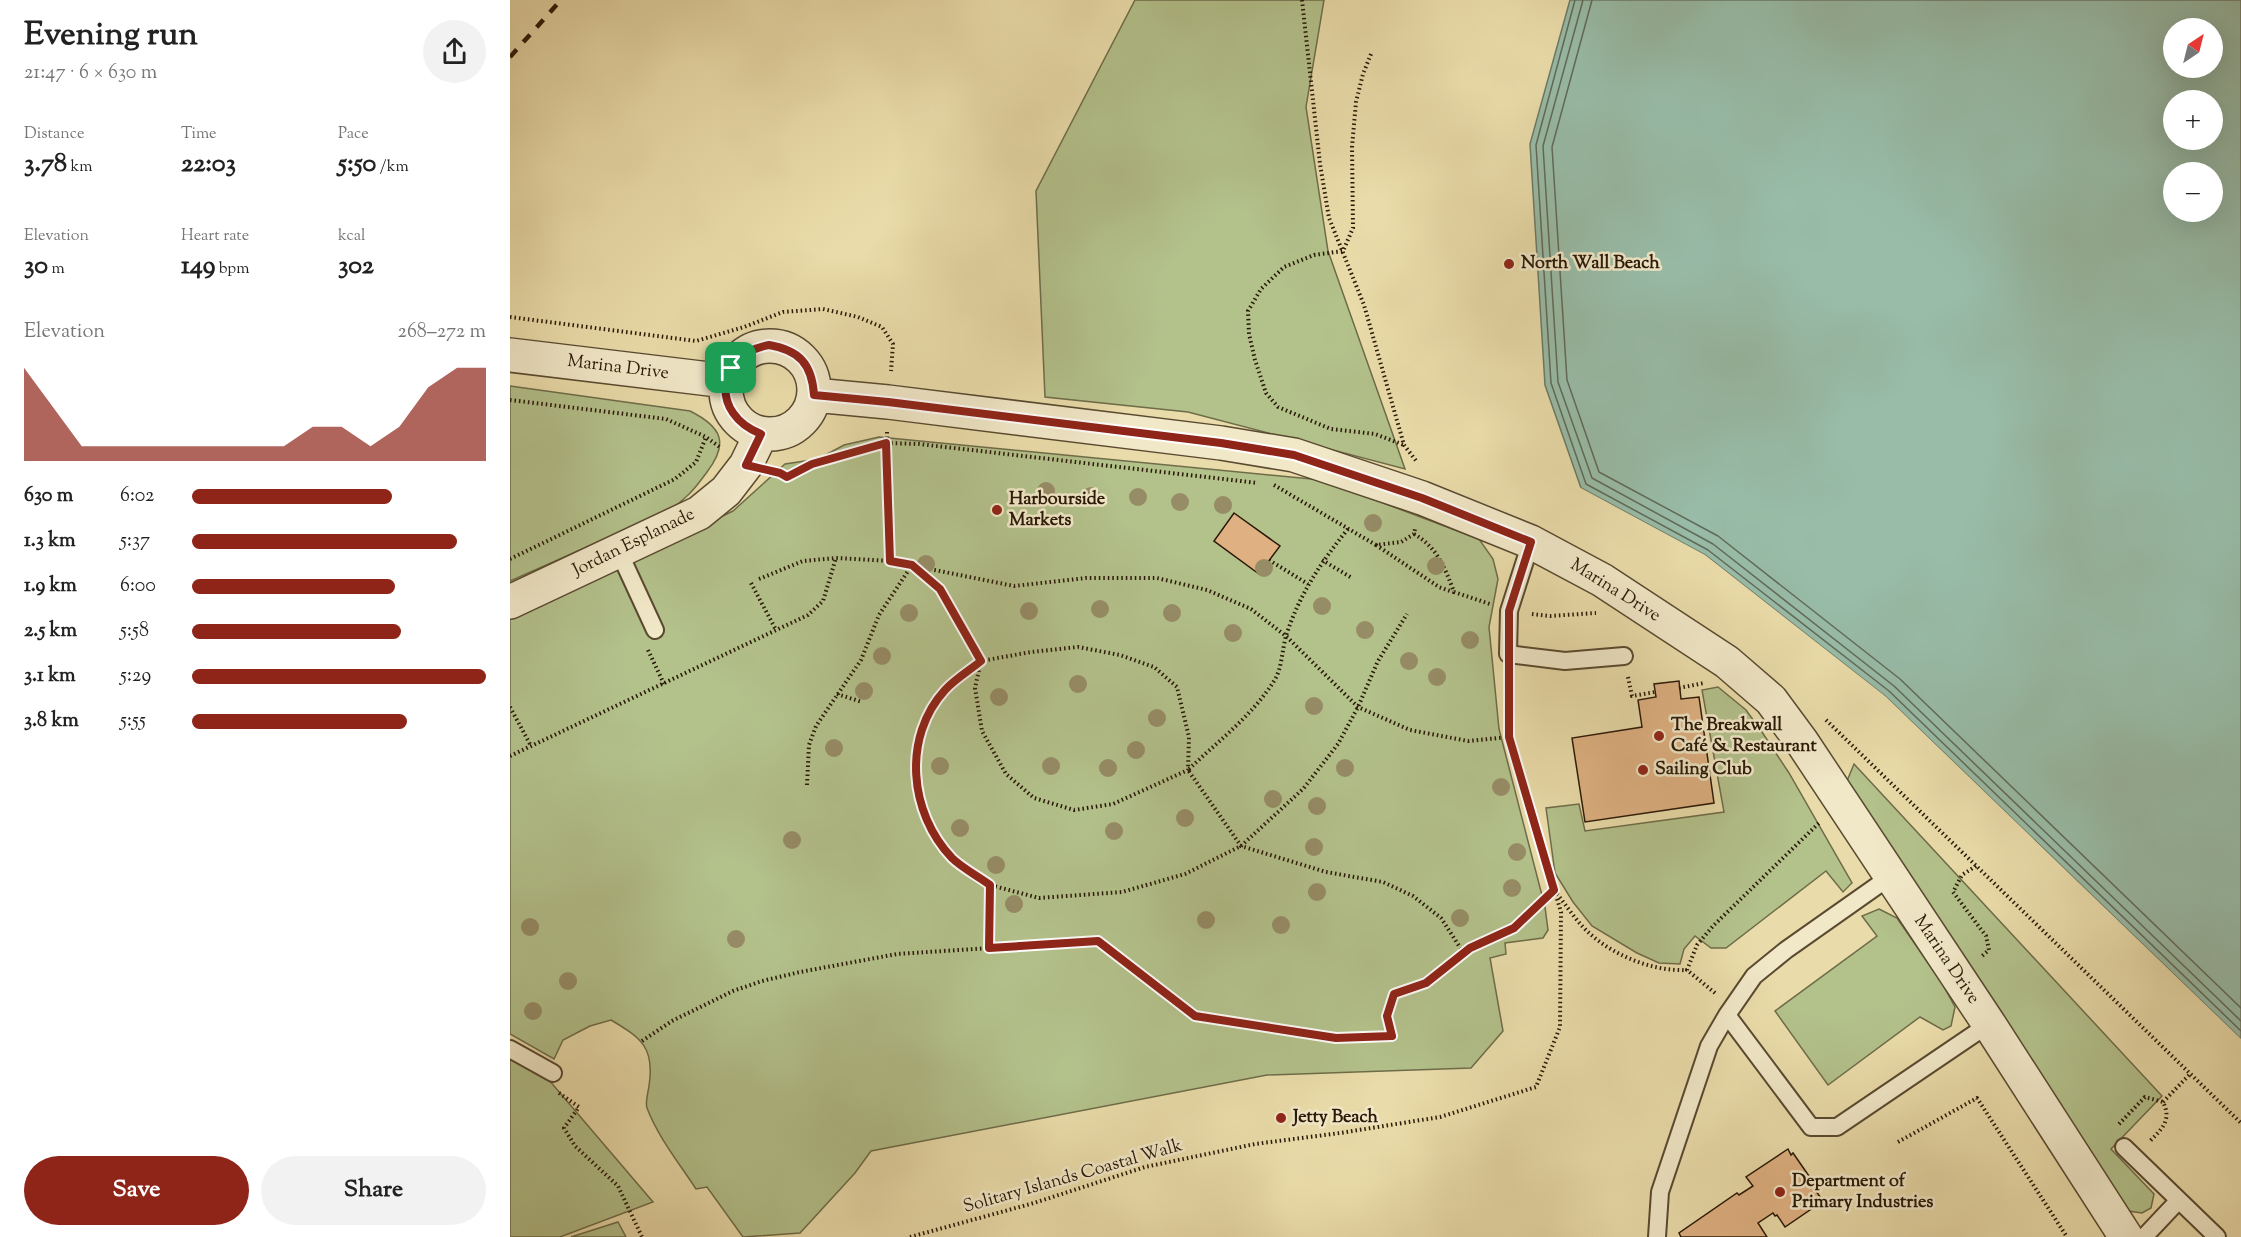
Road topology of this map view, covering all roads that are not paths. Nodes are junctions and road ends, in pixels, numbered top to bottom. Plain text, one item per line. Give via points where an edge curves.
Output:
1 (510, 355) edge
2 (726, 381) junction
3 (814, 395) junction
4 (761, 434) junction
5 (1531, 542) junction
6 (619, 552) junction
7 (510, 602) edge
8 (655, 630) dead end
9 (1624, 656) dead end
10 (1891, 876) junction
11 (1727, 1015) junction
12 (1989, 1024) junction
13 (510, 1049) edge
14 (553, 1073) dead end
15 (2124, 1147) dead end
16 (2178, 1201) junction
17 (1657, 1237) edge
18 (2126, 1237) edge
19 (2144, 1237) edge
20 (2217, 1237) edge

1 - 2 street, Marina Drive
2 - 3 street via 741,356 754,348 776,347 797,355 807,366
2 - 4 street via 729,408 748,429
3 - 4 street via 810,409 790,430
3 - 5 street, Marina Drive via 1294,455 1422,498
4 - 6 street, Jordan Esplanade via 746,465 726,491 699,513
5 - 9 lane via 1509,611 1508,654 1565,661
5 - 10 street, Marina Drive via 1602,580 1727,662 1771,700
6 - 7 street, Jordan Esplanade
6 - 8 lane
10 - 11 lane via 1754,976
10 - 12 street, Marina Drive
11 - 12 lane via 1810,1127 1837,1127
11 - 17 lane via 1709,1046 1660,1192
12 - 18 street, Marina Drive
13 - 14 lane
15 - 16 lane
16 - 19 lane
16 - 20 lane

